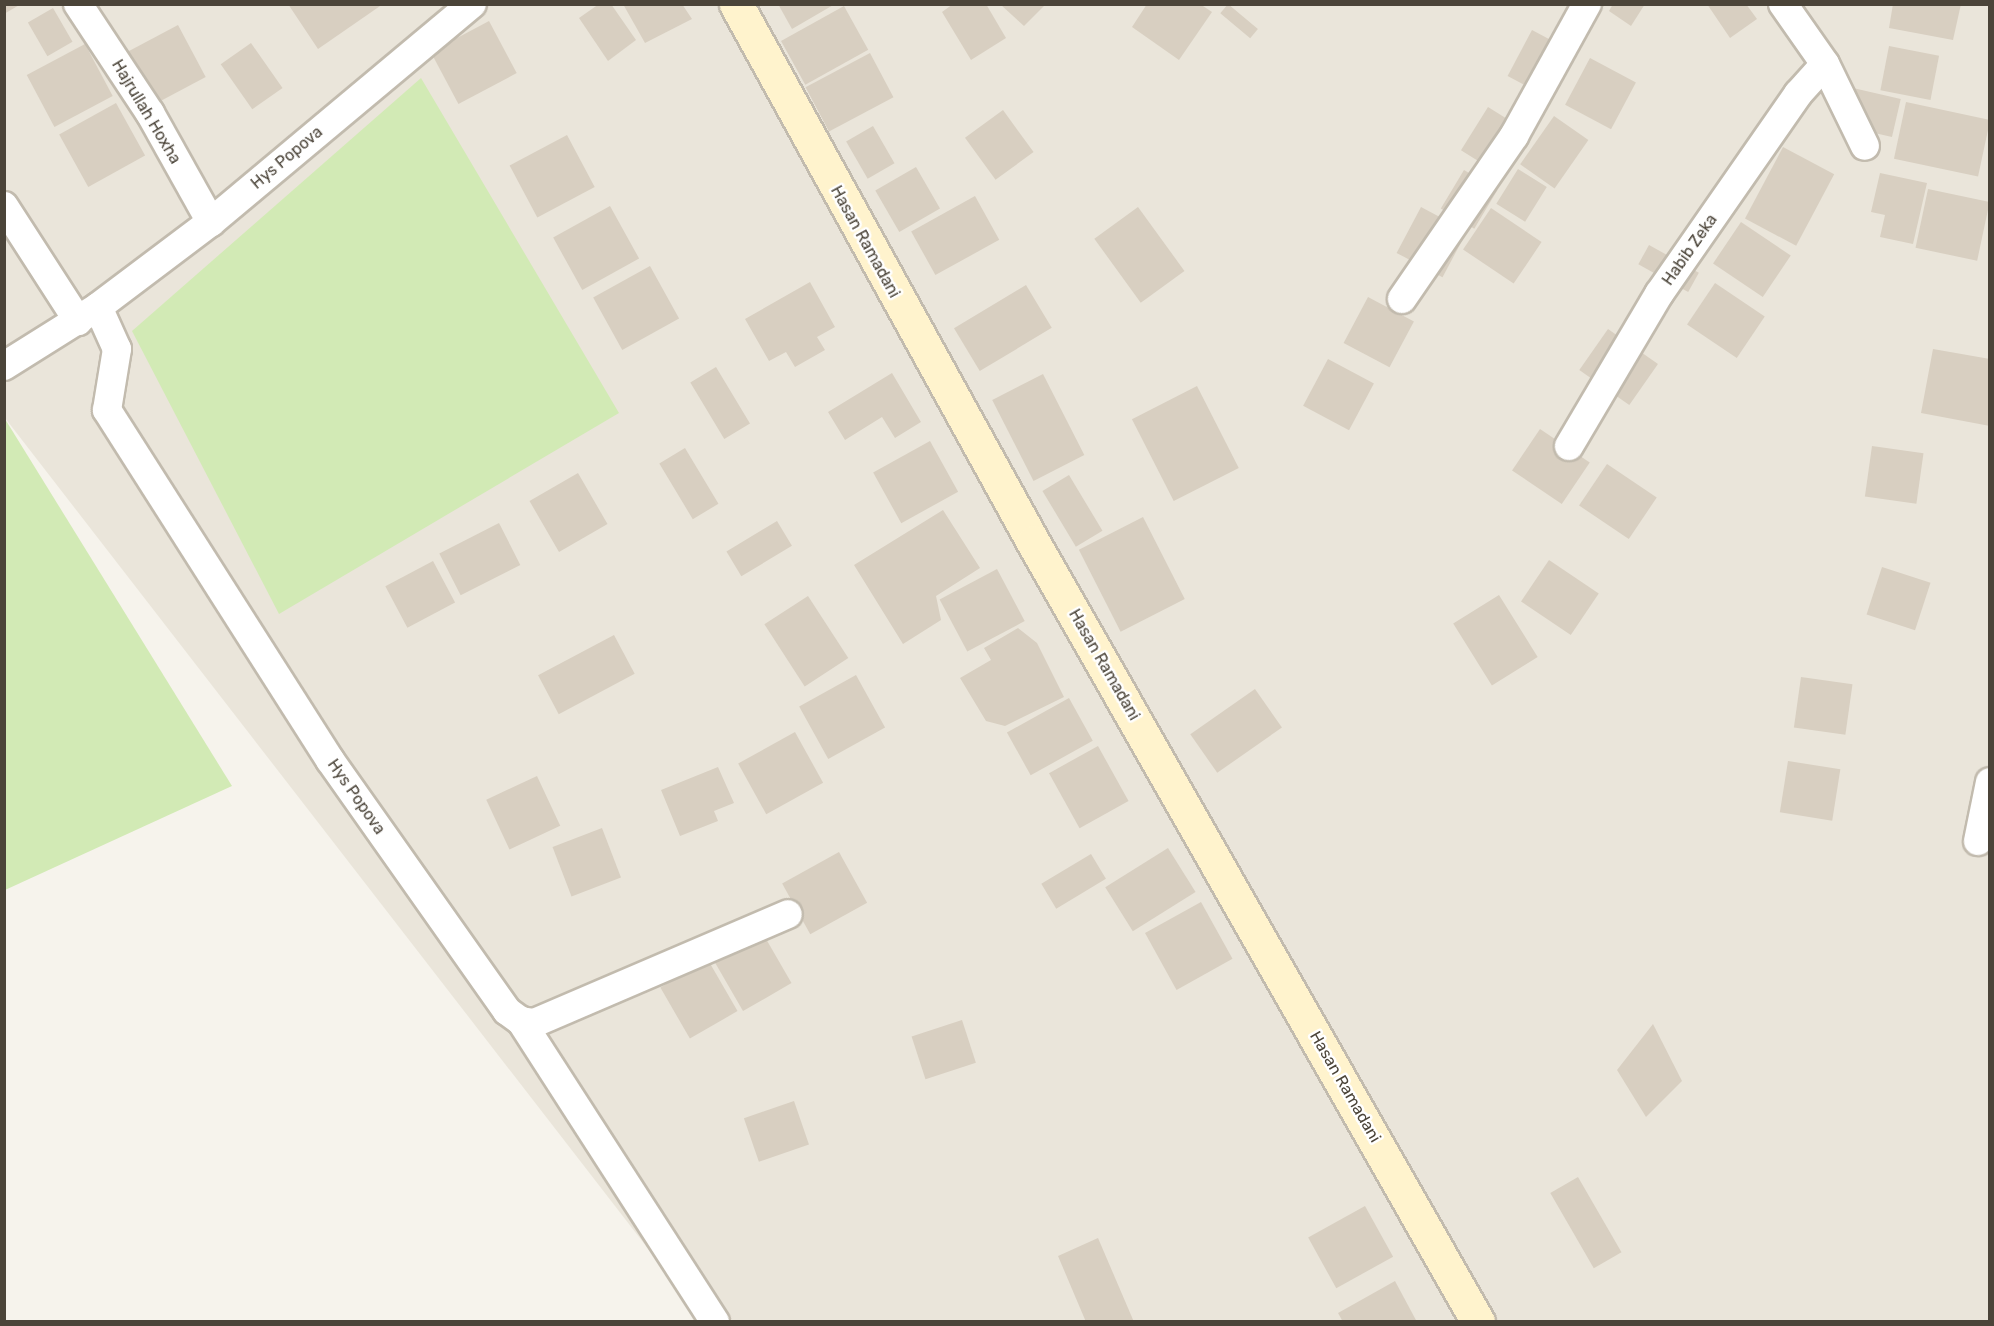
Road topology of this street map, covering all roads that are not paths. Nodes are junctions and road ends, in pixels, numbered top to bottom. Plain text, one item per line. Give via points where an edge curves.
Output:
1 (78, 4) edge
2 (472, 4) edge
3 (736, 4) edge
4 (1587, 4) edge
5 (1783, 4) edge
6 (1825, 64) junction
7 (1865, 146) dead end
8 (4, 206) edge
9 (211, 222) junction
10 (1402, 299) dead end
11 (88, 314) junction
12 (4, 366) edge
13 (1569, 446) dead end
14 (1989, 782) edge
15 (1978, 841) dead end
16 (788, 914) dead end
17 (521, 1021) junction
18 (715, 1322) edge
19 (1478, 1322) edge

1 - 9 street, Hajrullah Hoxha via 150,113
2 - 9 street, Hys Popova
3 - 19 main road, Hasan Ramadani via 1033,542
4 - 10 street via 1514,136
5 - 6 street
6 - 7 street
6 - 13 street, Habib Zeka via 1798,94 1659,294
8 - 11 street
9 - 11 street, Hys Popova
11 - 12 street, Hys Popova
11 - 17 street, Hys Popova via 117,349 107,410 330,760 495,994
14 - 15 street
16 - 17 street via 534,1023
17 - 18 street, Hys Popova

